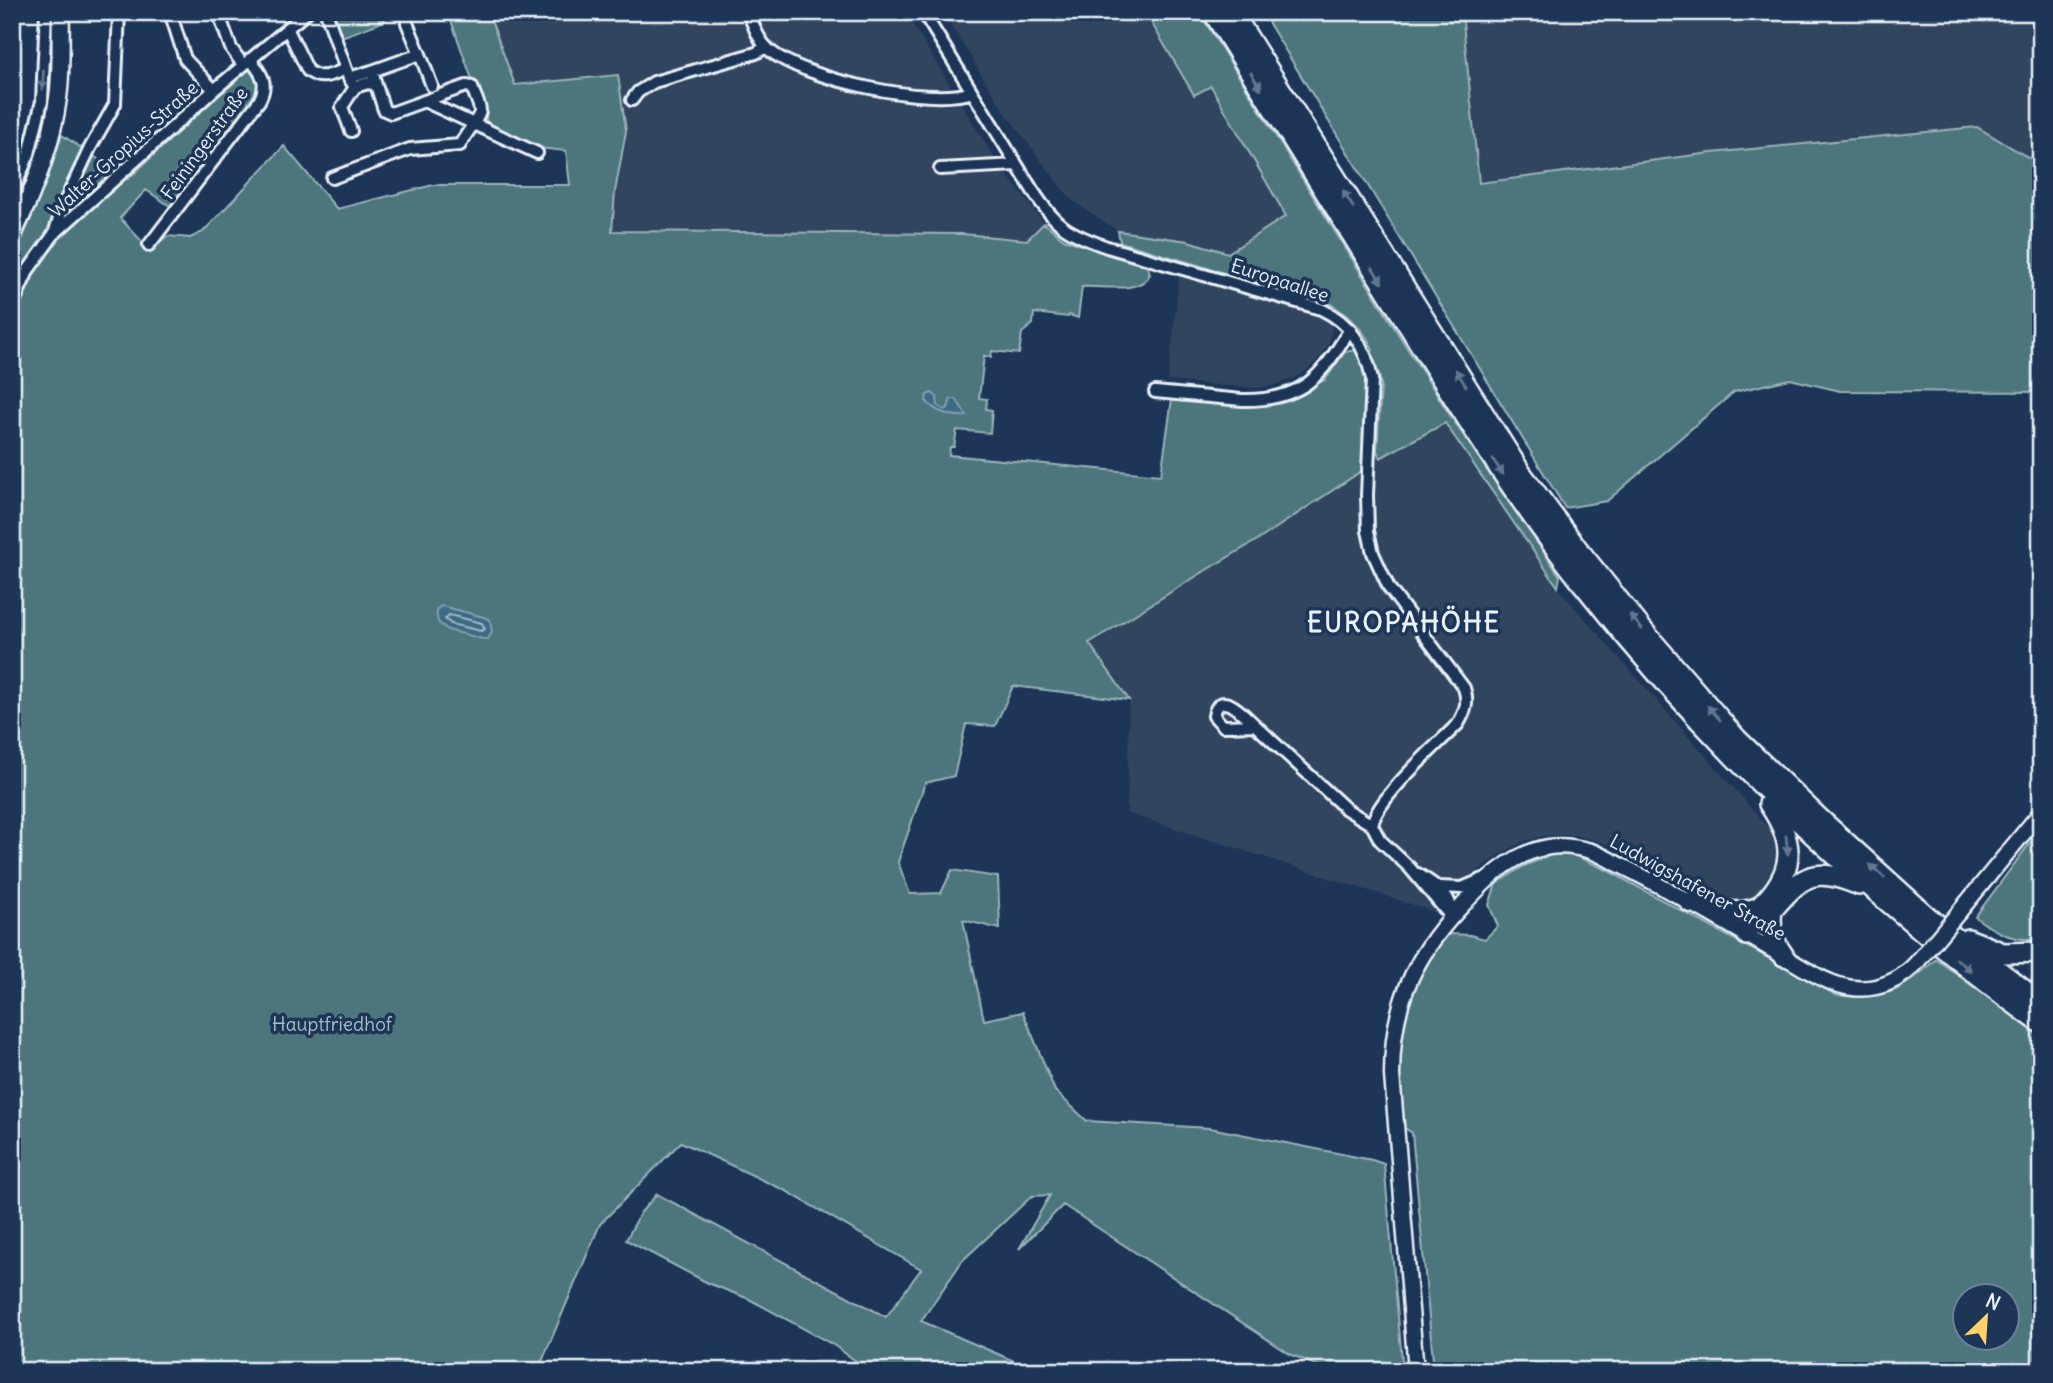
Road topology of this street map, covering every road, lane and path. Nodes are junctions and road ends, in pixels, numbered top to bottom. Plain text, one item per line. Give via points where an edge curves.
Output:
1 (46, 12) edge
2 (61, 12) edge
3 (119, 12) edge
4 (170, 12) edge
5 (218, 12) edge
6 (307, 12) edge
7 (326, 12) edge
8 (748, 12) edge
9 (923, 12) edge
10 (1213, 12) edge
11 (1232, 12) edge
12 (407, 23) dead end
13 (287, 28) junction
14 (766, 47) junction
15 (420, 54) junction
16 (247, 62) junction
17 (372, 71) junction
18 (350, 78) junction
19 (376, 85) junction
20 (432, 86) dead end
21 (214, 90) junction
22 (972, 92) junction
23 (632, 100) dead end
24 (424, 101) junction
25 (473, 124) junction
26 (351, 131) dead end
27 (537, 153) dead end
28 (1017, 165) junction
29 (940, 169) dead end
30 (332, 178) dead end
31 (12, 194) edge
32 (54, 234) junction
33 (12, 236) edge
34 (149, 245) dead end
35 (12, 306) edge
36 (1350, 329) junction
37 (1155, 392) dead end
38 (1255, 725) dead end
39 (1751, 777) junction
40 (2041, 812) edge
41 (1372, 825) junction
42 (1410, 868) junction
43 (1495, 873) junction
44 (1436, 886) junction
45 (1873, 890) junction
46 (1690, 902) junction
47 (1766, 908) junction
48 (1451, 917) junction
49 (1928, 917) junction
50 (1747, 935) junction
51 (2041, 952) edge
52 (1784, 956) junction
53 (2041, 1003) edge
54 (2041, 1023) edge
55 (1416, 1371) edge

1 -> 31 street via 42,101 29,154
2 - 33 main road via 58,97 51,135
3 - 32 street via 115,104 90,148
4 - 21 street, Walter-Gropius-Straße via 185,59
5 - 16 street via 231,48
6 - 13 street, Walter-Gropius-Straße
7 - 18 street
8 - 14 street
9 - 22 street, Europaallee
10 -> 39 highway via 1508,481 1578,578 1665,684
49 -> 11 highway via 1737,739 1577,548 1521,473
12 - 15 street
13 - 16 street, Walter-Gropius-Straße
13 - 18 street via 314,76
14 - 22 street via 799,65 853,84 949,97
14 - 23 street via 653,82
15 - 17 street
15 - 20 street
16 - 21 street, Walter-Gropius-Straße
16 - 34 street, Feiningerstraße via 263,76 259,101
17 - 18 street
17 - 19 street
18 - 19 street
18 - 26 street via 342,107
19 - 24 street via 384,110 391,113
21 - 32 street, Walter-Gropius-Straße
22 - 28 street, Europaallee
24 - 25 street
24 - 25 street via 472,87 480,110
25 - 27 street
25 - 30 street via 460,145 410,149
28 - 29 street
28 - 36 street, Europaallee via 1049,215 1079,237 1310,305 1332,314
32 - 35 street, Walter-Gropius-Straße via 29,269
36 - 37 street via 1326,368 1282,396 1242,400
36 - 41 street, Europaallee via 1369,362 1372,379 1367,495 1368,531 1376,564 1466,696 1458,724 1387,798
38 - 41 street via 1346,809
39 - 45 highway
39 -> 47 highway via 1782,825 1789,851 1782,880
40 - 52 street, Ludwigshafener Straße, bridge via 1899,978 1859,989 1833,982
41 - 42 street via 1380,841
42 - 44 street
42 - 48 street
43 - 44 street via 1462,888
43 - 46 street, Ludwigshafener Straße via 1538,850 1573,848 1599,854
43 - 48 street, Ludwigshafener Straße
44 - 48 street via 1450,900
45 - 47 highway via 1834,875 1816,875
45 -> 54 highway
46 - 47 highway via 1735,913
46 - 50 street, Ludwigshafener Straße
47 - 50 highway via 1759,927
47 - 52 highway
48 - 55 street, Ludwigshafener Straße via 1427,945 1409,979 1392,1048
49 - 51 highway via 1991,950
49 - 53 highway
50 - 52 street, Ludwigshafener Straße

